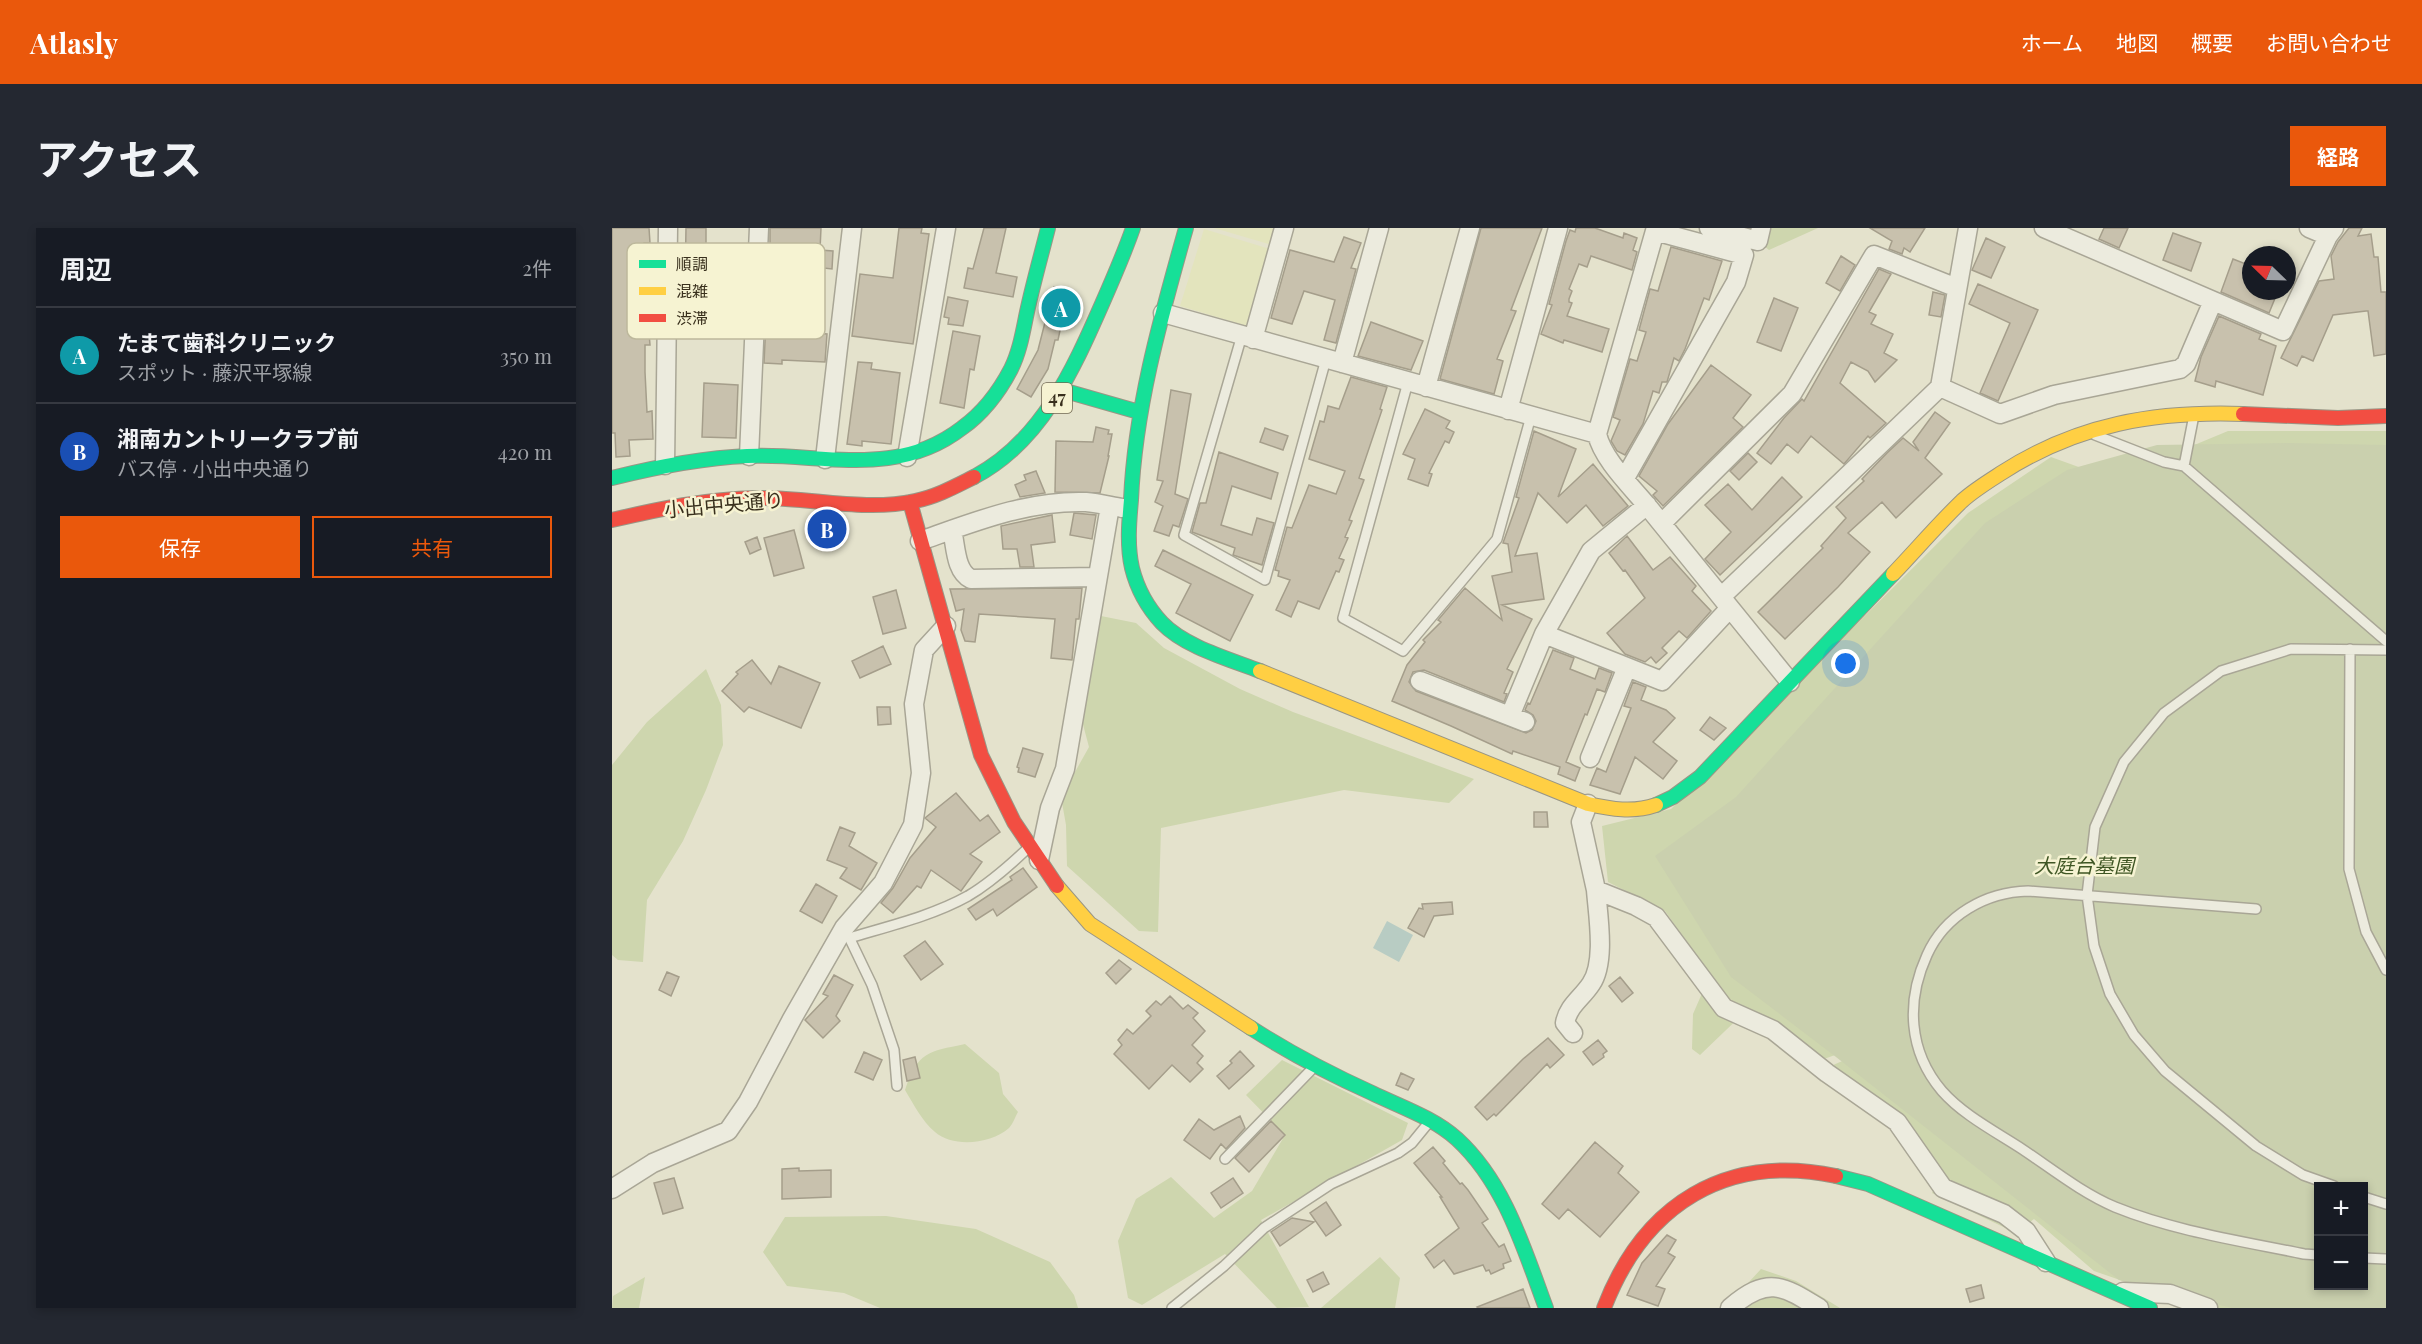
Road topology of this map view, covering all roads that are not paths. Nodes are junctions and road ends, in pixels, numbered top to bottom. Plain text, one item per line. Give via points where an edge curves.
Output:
1 (668, 228) edge
2 (759, 228) edge
3 (852, 228) edge
4 (946, 228) edge
5 (1048, 228) edge
6 (1133, 228) edge
7 (1186, 228) edge
8 (1284, 228) edge
9 (1379, 228) edge
10 (1470, 228) edge
11 (1558, 228) edge
12 (1709, 228) edge
13 (1761, 228) edge
14 (1968, 228) edge
15 (2044, 228) edge
16 (2308, 228) edge
17 (2331, 232) edge
18 (668, 243) edge
19 (758, 243) edge
20 (1957, 288) junction
21 (2213, 301) junction
22 (1163, 313) junction
23 (1247, 337) junction
24 (667, 339) edge
25 (754, 339) edge
26 (1334, 361) junction
27 (1408, 382) junction
28 (1426, 387) junction
29 (1940, 387) junction
30 (1062, 390) junction
31 (1508, 410) junction
32 (1139, 412) junction
33 (2194, 413) junction
34 (1531, 416) junction
35 (2386, 416) edge
36 (2084, 431) junction
37 (1597, 434) junction
38 (748, 456) junction
39 (906, 457) junction
40 (825, 459) junction
41 (665, 465) junction
42 (2184, 465) junction
43 (612, 478) edge
44 (1625, 478) junction
45 (909, 502) junction
46 (1110, 506) junction
47 (1647, 506) junction
48 (1130, 509) junction
49 (612, 520) edge
50 (1662, 524) junction
51 (952, 530) junction
52 (920, 541) junction
53 (1096, 577) junction
54 (1726, 602) junction
55 (946, 626) junction
56 (1544, 634) junction
57 (2386, 641) edge
58 (2350, 649) junction
59 (2386, 650) edge
60 (1627, 667) junction
61 (1420, 681) dead end
62 (1790, 682) junction
63 (1590, 758) dead end
64 (1588, 804) junction
65 (1035, 853) junction
66 (1596, 890) junction
67 (2087, 895) junction
68 (2256, 909) dead end
69 (847, 933) junction
70 (2386, 970) edge
71 (1573, 1033) dead end
72 (1315, 1066) junction
73 (897, 1086) dead end
74 (1430, 1121) junction
75 (1225, 1159) dead end
76 (1933, 1174) junction
77 (2323, 1182) edge
78 (612, 1189) edge
79 (2368, 1198) edge
80 (2386, 1204) edge
81 (1919, 1206) junction
82 (2314, 1255) edge
83 (2368, 1258) edge
84 (2386, 1259) edge
85 (2047, 1264) junction
86 (2112, 1291) junction
87 (1172, 1308) edge
88 (1546, 1308) edge
89 (1604, 1308) edge
90 (1731, 1308) edge
91 (1819, 1308) edge
92 (2150, 1308) edge
93 (2208, 1308) edge

1 - 18 street
2 - 19 street
3 - 40 street
4 - 39 street
5 - 39 street via 1023,331 1011,368 993,399 968,425 940,445
6 - 30 street, 47
7 - 22 street
8 - 23 street
9 - 26 street
10 - 28 street
11 - 31 street
12 - 13 street via 1758,241
14 - 20 street
15 - 21 street
16 - 17 street
17 - 21 street via 2283,331
20 - 29 street
20 - 50 street via 1874,255 1792,394
21 - 29 street via 2186,364 2180,369 2054,395 2000,414
22 - 23 street
22 - 32 street
23 - 26 street
23 - 26 lane via 1184,535 1265,580
24 - 41 street
25 - 38 street
26 - 27 street
27 - 28 street
27 - 34 lane via 1343,618 1403,651 1497,539
28 - 31 street
29 - 54 street
30 - 32 street
30 - 45 street, 47 via 1029,436 1000,461 968,481
31 - 34 street
32 - 48 street
33 - 35 street
33 - 36 street via 2159,415
33 - 42 lane
34 - 37 street
36 - 42 lane via 2164,462
36 - 62 street via 2038,450 1994,475 1963,500
37 - 44 street via 1600,447
37 - 44 street via 1655,231 1744,255 1736,282
38 - 40 street
38 - 41 street
39 - 40 street via 872,461
41 - 43 street
42 - 57 lane
44 - 47 street
45 - 49 street, 小出中央通り / 47 via 772,498 690,505
45 - 52 street
46 - 48 street
46 - 51 street via 1087,502 1044,505 1005,512
46 - 53 street
47 - 50 street
47 - 56 street via 1591,551
48 - 64 street via 1132,568 1153,610 1164,626 1178,636
50 - 54 street
51 - 52 street
51 - 53 street via 960,569 971,579
52 - 55 street
53 - 65 street via 1065,768
54 - 60 street via 1662,681
54 - 62 street
55 - 65 street via 993,786
55 - 69 street via 924,650 914,704 921,773 913,825 883,883
56 - 60 street
56 - 61 street via 1518,719
58 - 59 lane
58 - 67 lane via 2291,649 2221,671 2164,713 2124,762 2095,827
58 - 70 lane via 2349,869 2366,932
60 - 63 street
62 - 64 street via 1700,777 1667,802 1628,812
64 - 66 street via 1581,822
65 - 69 lane via 945,907
65 - 72 street via 1064,898 1090,924
66 - 71 street via 1598,967 1592,983 1567,1014 1565,1023
66 - 76 street via 1656,917 1724,1008 1773,1030 1897,1122
67 - 68 lane
67 - 77 lane via 2094,946 2110,994 2134,1035 2165,1071 2256,1146 2303,1175
67 - 82 lane via 2028,891 1994,896 1961,912 1943,930 1917,976 1912,1005 1914,1034 1923,1061 1942,1091 1964,1109 2063,1177 2114,1206 2173,1226
69 - 73 lane via 872,985 894,1050
69 - 78 street via 728,1131 653,1163
72 - 74 street
72 - 75 lane
74 - 87 lane via 1398,1153 1331,1184 1264,1228
74 - 88 street via 1457,1138 1492,1181 1520,1238
76 - 81 street
76 - 85 street via 1943,1188 2004,1214 2026,1231
79 - 80 lane
81 - 85 street
81 - 89 street via 1868,1184 1824,1172 1782,1169 1717,1183 1686,1199 1654,1225 1625,1259
83 - 84 lane
85 - 86 street
86 - 92 street
86 - 93 street via 2170,1294
90 - 91 street via 1759,1289 1776,1285

